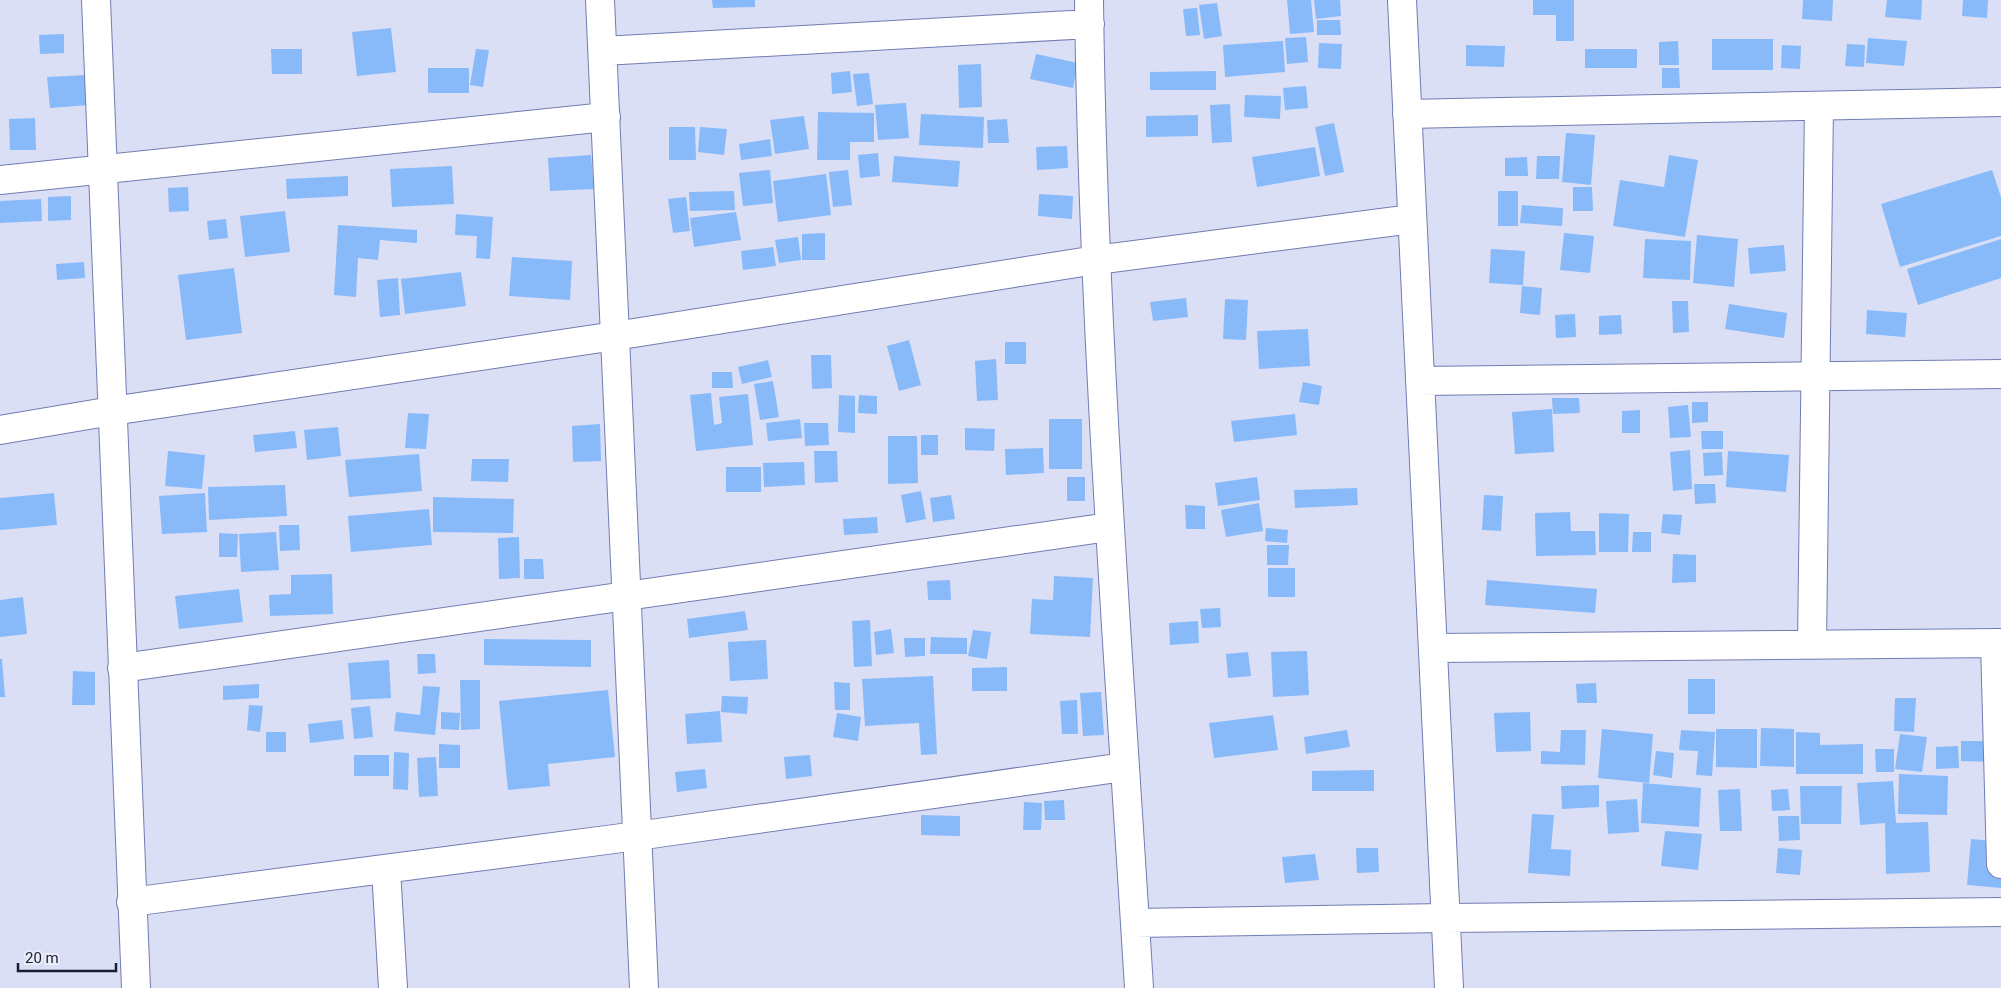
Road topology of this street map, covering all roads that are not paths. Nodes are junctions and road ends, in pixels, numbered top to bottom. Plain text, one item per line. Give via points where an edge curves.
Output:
1 (96, 0) edge
2 (600, 0) edge
3 (1402, 0) edge
4 (1089, 12) edge
5 (603, 51) junction
6 (2001, 102) edge
7 (1819, 106) junction
8 (1407, 114) junction
9 (606, 117) junction
10 (104, 169) junction
11 (0, 180) edge
12 (1412, 219) junction
13 (1096, 260) junction
14 (615, 336) junction
15 (2001, 374) edge
16 (1816, 377) junction
17 (1420, 381) junction
18 (112, 411) junction
19 (0, 430) edge
20 (1110, 527) junction
21 (627, 596) junction
22 (1812, 643) junction
23 (1998, 643) edge
24 (1432, 648) junction
25 (122, 668) junction
26 (1124, 767) junction
27 (637, 836) junction
28 (2001, 864) edge
29 (386, 869) junction
30 (131, 902) junction
31 (2001, 912) edge
32 (1445, 918) junction
33 (1135, 923) junction
34 (136, 988) edge
35 (393, 988) edge
36 (644, 988) edge
37 (1139, 988) edge
38 (1449, 988) edge

1 - 10 street
2 - 5 street
3 - 8 street
4 - 5 street
4 - 13 street
5 - 9 street
6 - 7 street
7 - 8 street
7 - 16 street
8 - 12 street
9 - 10 street
9 - 14 street
10 - 11 street
10 - 18 street
12 - 13 street
12 - 17 street
13 - 14 street
13 - 20 street
14 - 18 street
14 - 21 street
15 - 16 street
16 - 17 street
16 - 22 street
17 - 24 street
18 - 19 street
18 - 25 street
20 - 21 street
20 - 26 street
21 - 25 street
21 - 27 street
22 - 23 street
22 - 24 street
23 - 28 street
24 - 32 street
25 - 30 street
26 - 27 street
26 - 33 street
27 - 29 street
27 - 36 street
29 - 30 street
29 - 35 street
30 - 34 street
31 - 32 street
32 - 33 street
32 - 38 street
33 - 37 street

